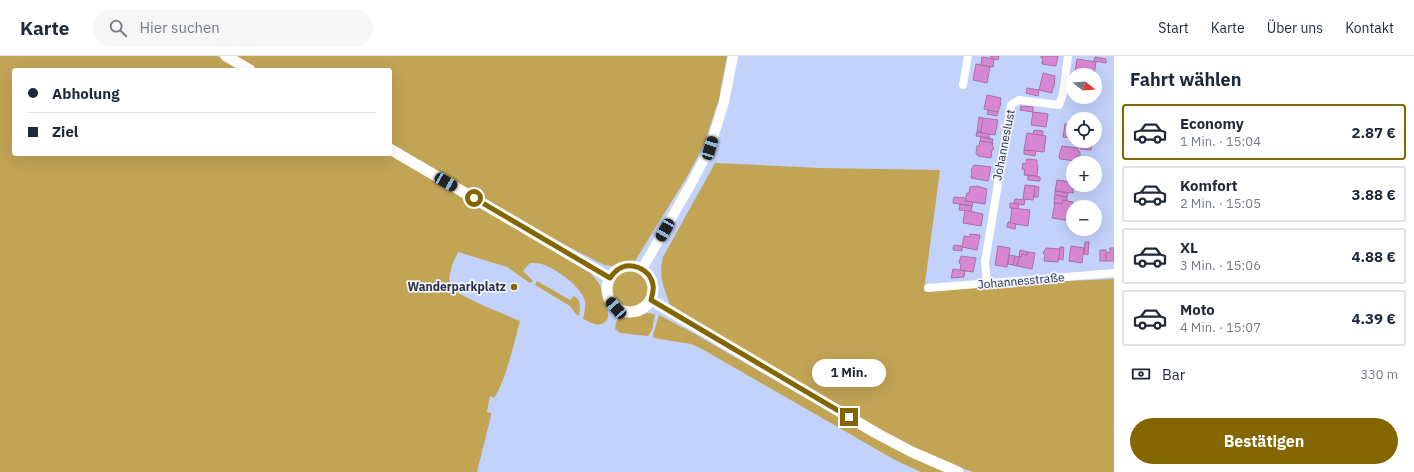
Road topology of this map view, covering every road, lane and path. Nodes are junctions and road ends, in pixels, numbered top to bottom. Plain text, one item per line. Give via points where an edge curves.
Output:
1 (226, 56) edge
2 (733, 56) edge
3 (968, 56) edge
4 (1068, 56) edge
5 (247, 68) edge
6 (963, 85) dead end
7 (392, 150) edge
8 (642, 269) junction
9 (1114, 274) edge
10 (610, 278) junction
11 (987, 284) junction
12 (928, 288) dead end
13 (651, 300) junction
14 (958, 472) edge

1 - 5 main road
2 - 8 street via 724,102 710,148
3 - 6 street
4 - 11 street, Johanneslust via 1059,105 1018,100 1011,105 984,262
7 - 10 main road
8 - 10 main road via 627,266 617,270
8 - 13 main road via 653,284
9 - 11 street, Johannesstraße
10 - 13 main road via 607,292 616,308 622,311 639,311
11 - 12 street, Johannesstraße
13 - 14 main road via 876,433

